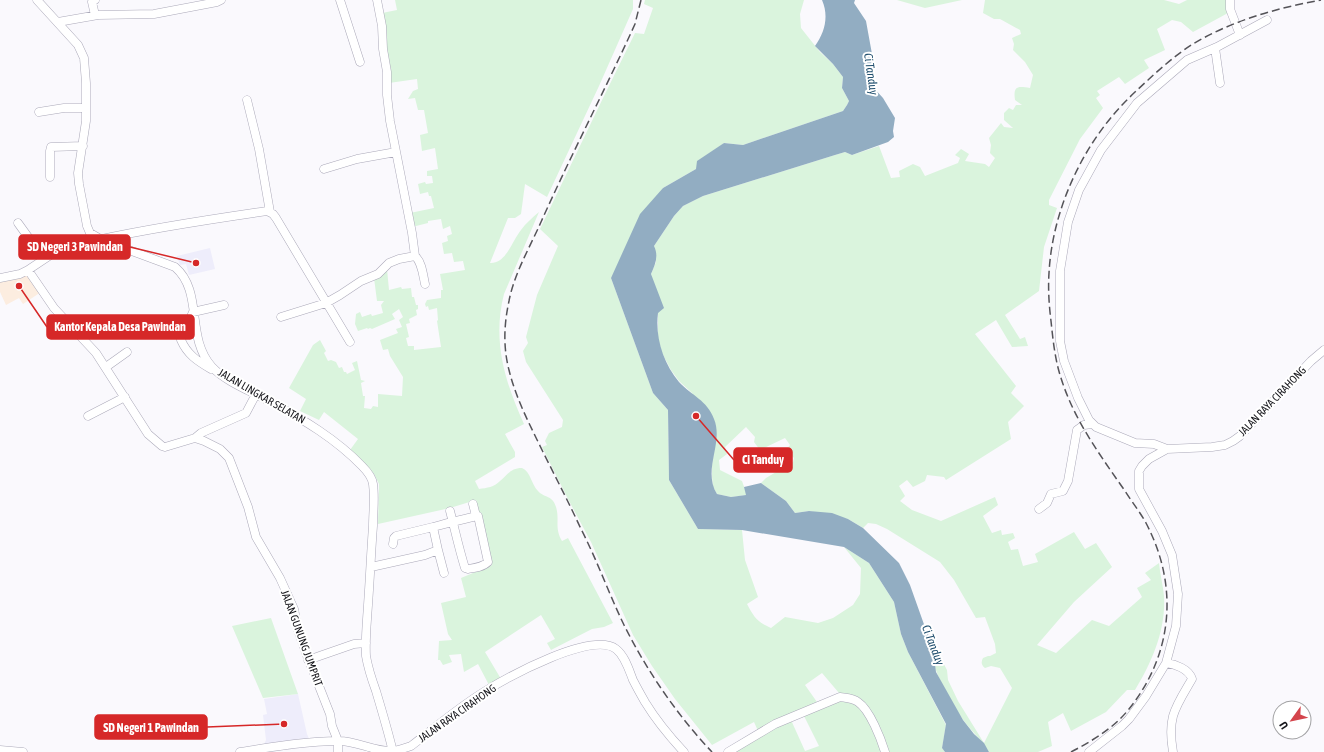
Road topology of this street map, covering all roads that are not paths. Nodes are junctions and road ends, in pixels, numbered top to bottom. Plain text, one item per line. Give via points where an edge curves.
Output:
1 (37, 0) edge
2 (96, 0) edge
3 (221, 0) edge
4 (340, 0) edge
5 (377, 0) edge
6 (1230, 0) edge
7 (95, 15) junction
8 (1267, 20) dead end
9 (58, 22) junction
10 (1240, 35) junction
11 (1215, 48) junction
12 (360, 62) dead end
13 (1220, 83) dead end
14 (247, 100) dead end
15 (85, 108) junction
16 (39, 112) dead end
17 (83, 146) junction
18 (396, 152) junction
19 (324, 169) dead end
20 (50, 177) dead end
21 (270, 212) junction
22 (18, 223) dead end
23 (99, 238) junction
24 (414, 256) junction
25 (44, 259) junction
26 (28, 270) junction
27 (0, 278) edge
28 (425, 284) dead end
29 (326, 303) junction
30 (224, 305) dead end
31 (193, 312) junction
32 (281, 316) dead end
33 (350, 342) dead end
34 (1324, 350) edge
35 (127, 352) dead end
36 (106, 367) junction
37 (217, 372) junction
38 (256, 394) junction
39 (124, 397) junction
40 (88, 416) dead end
41 (1092, 424) junction
42 (195, 438) junction
43 (1167, 449) junction
44 (474, 504) dead end
45 (1039, 509) dead end
46 (450, 511) dead end
47 (476, 516) junction
48 (453, 522) junction
49 (433, 527) junction
50 (393, 544) dead end
51 (438, 550) junction
52 (371, 567) junction
53 (444, 573) dead end
54 (366, 643) junction
55 (308, 660) junction
56 (1166, 663) junction
57 (338, 741) junction
58 (0, 750) edge
59 (393, 751) edge
60 (23, 752) edge
61 (240, 752) edge
62 (338, 752) edge
63 (684, 752) edge
64 (728, 752) edge
65 (885, 752) edge
66 (1089, 752) edge
67 (1173, 752) edge

1 - 9 street
2 - 7 street via 92,2
3 - 7 street via 154,14
4 - 12 street
5 - 18 street via 387,72 389,114
6 - 10 street via 1230,9
7 - 9 street
8 - 10 street
9 - 15 street via 83,53 87,95
10 - 11 street
11 - 13 street
11 - 41 street via 1185,61 1137,103 1101,150 1073,204 1060,271 1060,341 1064,361 1078,398
14 - 21 street
15 - 16 street
15 - 17 street
17 - 20 street via 52,148
17 - 23 street via 79,164 79,184 87,226 90,232
18 - 19 street via 357,158
18 - 24 street
21 - 23 street via 201,220
21 - 29 street
22 - 25 street
23 - 25 street via 58,250
23 - 31 street, JALAN LINGKAR SELATAN via 175,267 189,286
24 - 28 street via 421,265
24 - 29 street via 389,263 378,274 360,281
25 - 26 street
26 - 27 street
26 - 36 street via 54,308
29 - 32 street
29 - 33 street
30 - 31 street
31 - 37 street, JALAN LINGKAR SELATAN via 202,351
31 - 37 street via 181,340 184,348
34 - 43 street, JALAN RAYA CIRAHONG via 1233,441 1212,447
35 - 36 street
36 - 39 street
37 - 38 street, JALAN LINGKAR SELATAN
38 - 42 street via 246,412
38 - 52 street, JALAN LINGKAR SELATAN via 316,428 347,451 369,474 373,484 374,503
39 - 40 street
39 - 42 street via 148,434 162,446 169,447
41 - 43 street via 1135,443 1154,444
41 - 45 street via 1084,425 1077,430 1068,481 1063,491 1051,494
42 - 55 street, JALAN GUNUNG JUMPRIT via 220,449 229,458 248,507 256,537 280,578 294,609
43 - 56 street via 1142,466 1138,477 1139,489 1162,531 1172,555 1176,574 1176,626
44 - 47 street
46 - 48 street
47 - 48 street
47 - 48 street via 488,562 468,570
48 - 49 street
49 - 50 street via 396,536
49 - 51 street
51 - 52 street
51 - 53 street
52 - 54 street, JALAN LINGKAR SELATAN
54 - 55 street via 354,644
54 - 59 street, JALAN LINGKAR SELATAN via 368,663
55 - 57 street, JALAN GUNUNG JUMPRIT via 325,699
56 - 66 street via 1129,719
56 - 67 street via 1176,665 1192,679 1174,712 1171,738
57 - 59 street, JALAN RAYA CIRAHONG via 350,741
57 - 61 street, JALAN RAYA CIRAHONG
57 - 62 street, JALAN GUNUNG JUMPRIT
58 - 60 street
59 - 63 street, JALAN RAYA CIRAHONG via 411,746 473,699 503,681 572,649 601,644 609,645 620,653 646,702
64 - 65 street via 775,724 840,698 850,698 863,707 878,733

